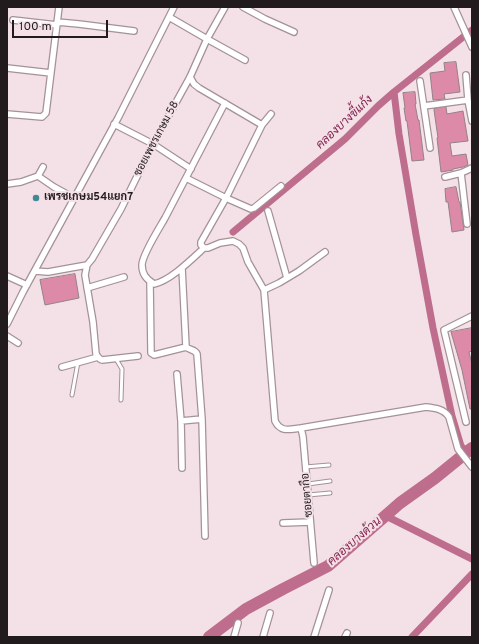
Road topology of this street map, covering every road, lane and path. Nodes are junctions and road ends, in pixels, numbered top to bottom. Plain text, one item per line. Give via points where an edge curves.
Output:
1 (59, 7) edge
2 (174, 7) edge
3 (225, 7) edge
4 (243, 7) edge
5 (454, 7) edge
6 (169, 16) junction
7 (12, 20) dead end
8 (57, 24) junction
9 (134, 31) dead end
10 (294, 32) dead end
11 (207, 39) junction
12 (472, 46) edge
13 (245, 60) dead end
14 (7, 68) edge
15 (51, 72) junction
16 (466, 75) dead end
17 (190, 77) junction
18 (420, 81) dead end
19 (225, 103) junction
20 (470, 103) edge
21 (424, 106) junction
22 (7, 114) edge
23 (271, 114) dead end
24 (472, 121) edge
25 (114, 124) junction
26 (262, 125) junction
27 (153, 144) junction
28 (430, 148) dead end
29 (43, 166) dead end
30 (472, 168) edge
31 (191, 169) junction
32 (460, 173) junction
33 (38, 176) junction
34 (444, 177) dead end
35 (186, 178) junction
36 (7, 184) edge
37 (281, 186) dead end
38 (74, 198) junction
39 (226, 198) junction
40 (268, 211) dead end
41 (468, 224) dead end
42 (204, 248) junction
43 (325, 252) dead end
44 (87, 265) junction
45 (182, 268) junction
46 (35, 271) junction
47 (7, 276) edge
48 (124, 277) dead end
49 (287, 278) junction
50 (150, 281) junction
51 (27, 285) junction
52 (87, 288) junction
53 (264, 290) junction
54 (472, 316) edge
55 (7, 324) edge
56 (7, 336) edge
57 (18, 343) dead end
58 (186, 347) junction
59 (138, 356) dead end
60 (98, 357) junction
61 (116, 359) junction
62 (78, 362) junction
63 (62, 367) dead end
64 (177, 374) dead end
65 (72, 395) dead end
66 (121, 400) dead end
67 (202, 419) junction
68 (181, 421) junction
69 (466, 422) dead end
70 (301, 428) junction
71 (329, 465) dead end
72 (471, 466) edge
73 (305, 467) junction
74 (182, 468) dead end
75 (330, 481) dead end
76 (306, 484) junction
77 (330, 493) dead end
78 (308, 495) junction
79 (310, 522) junction
80 (283, 523) dead end
81 (206, 536) dead end
82 (314, 563) dead end
83 (329, 590) dead end
84 (270, 613) dead end
85 (238, 623) dead end
86 (234, 637) edge
87 (262, 637) edge
88 (314, 637) edge

1 - 8 street
2 - 6 street
3 - 11 street, ซอยเพชรเกษม 58
4 - 10 street
5 - 12 street
6 - 11 street
6 - 25 street
7 - 8 street
8 - 9 street
8 - 15 street
11 - 13 street
11 - 17 street, ซอยเพชรเกษม 58
14 - 15 street
15 - 22 street via 46,113 42,118
16 - 20 street
17 - 19 street via 199,88
17 - 27 street, ซอยเพชรเกษม 58
18 - 21 street
19 - 26 street
19 - 31 street
20 - 21 street
20 - 24 street
21 - 28 street
23 - 26 street
25 - 27 street
25 - 38 street
26 - 39 street
27 - 31 street
27 - 44 street, ซอยเพชรเกษม 58 via 121,209
29 - 33 street
30 - 32 street
31 - 35 street
32 - 34 street
32 - 41 street
33 - 36 street
33 - 38 street
35 - 39 street
35 - 50 street via 142,263 144,275
37 - 39 street via 251,209
38 - 46 street
39 - 42 street via 201,242
40 - 49 street
42 - 45 street
42 - 53 street via 220,243 239,244
43 - 49 street
44 - 46 street via 48,272
44 - 52 street
45 - 50 street via 159,283 154,284
45 - 58 street
46 - 51 street
47 - 51 street
48 - 52 street
49 - 53 street
50 - 58 street via 151,353
51 - 55 street
52 - 60 street
53 - 70 street via 275,421 277,426 283,429
54 - 69 street via 444,330
56 - 57 street
58 - 67 street via 197,354
59 - 61 street
60 - 61 street via 100,360
60 - 62 street
61 - 66 lane via 122,369
62 - 63 street
62 - 65 lane
64 - 68 street
67 - 68 street
67 - 81 street
68 - 74 street
70 - 72 street via 426,407 436,408 449,417 458,449
70 - 73 street, ซอยตากือ
71 - 73 lane
73 - 76 street, ซอยตากือ
75 - 76 lane
76 - 78 street, ซอยตากือ
77 - 78 lane
78 - 79 street, ซอยตากือ
79 - 80 street
79 - 82 street, ซอยตากือ
83 - 88 street
84 - 87 street
85 - 86 street

